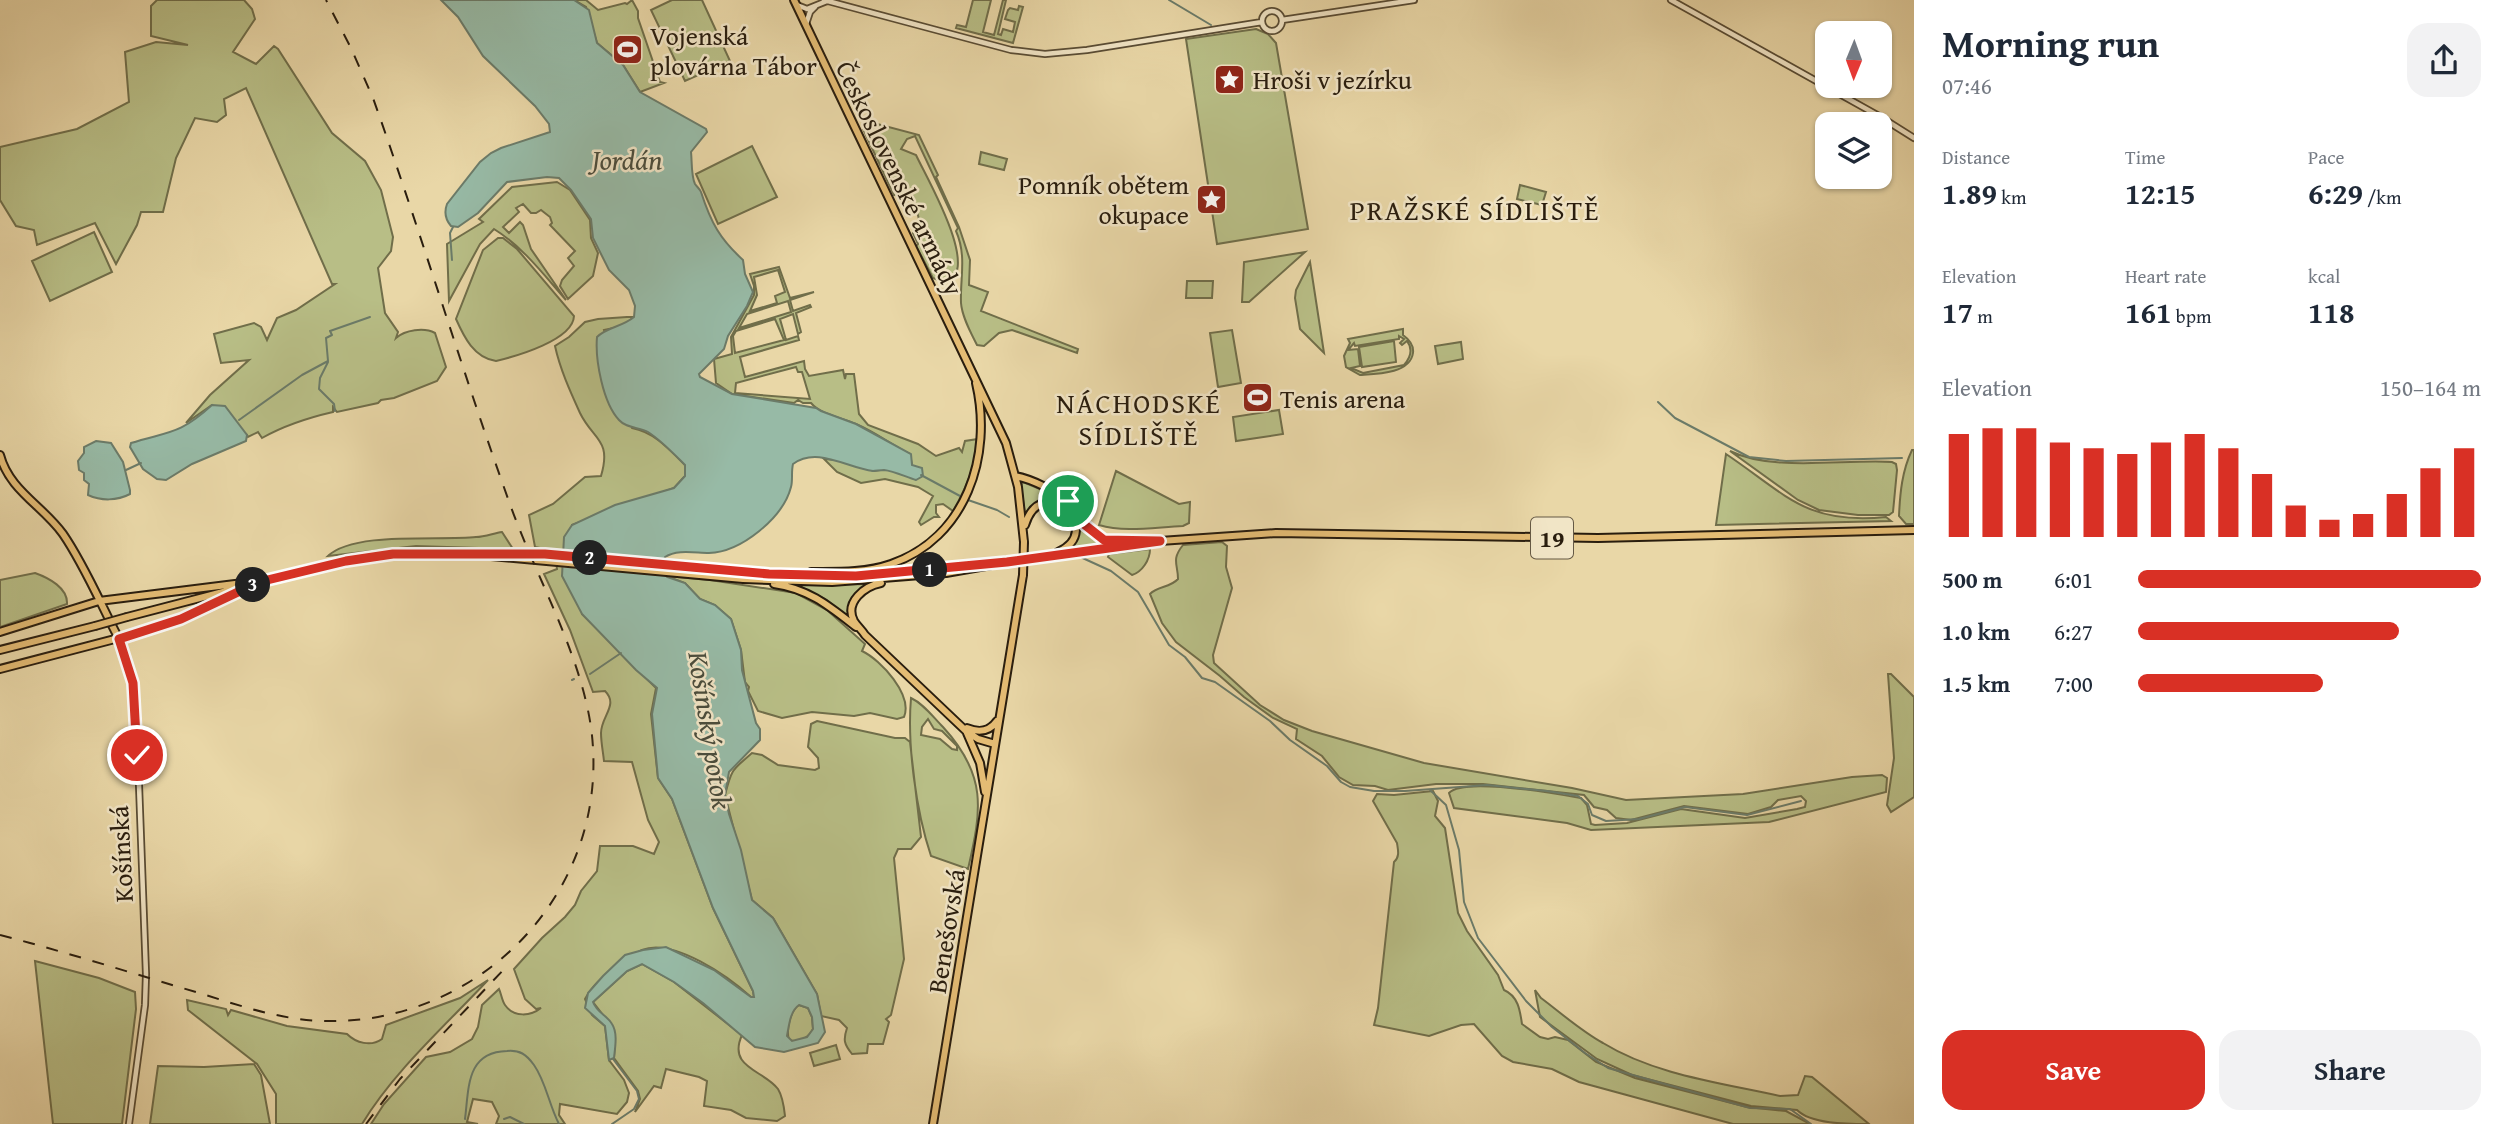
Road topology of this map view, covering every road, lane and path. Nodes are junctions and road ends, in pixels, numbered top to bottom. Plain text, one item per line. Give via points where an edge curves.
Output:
1 (1414, 0) edge
2 (1671, 0) edge
3 (826, 1) edge
4 (796, 2) edge
5 (817, 4) junction
6 (1282, 20) junction
7 (1262, 22) junction
8 (806, 24) junction
9 (1914, 138) edge
10 (973, 371) junction
11 (0, 455) edge
12 (1015, 476) junction
13 (1023, 530) junction
14 (1914, 530) edge
15 (1160, 541) junction
16 (1050, 555) junction
17 (1007, 562) junction
18 (742, 575) junction
19 (921, 576) junction
20 (259, 582) junction
21 (99, 601) junction
22 (0, 632) edge
23 (865, 635) junction
24 (119, 639) junction
25 (0, 650) edge
26 (0, 669) edge
27 (1000, 717) junction
28 (958, 723) junction
29 (967, 731) junction
30 (995, 744) junction
31 (985, 811) junction
32 (129, 1124) edge
33 (933, 1124) edge

1 - 6 street
2 - 9 street
3 - 5 street
3 - 7 street via 1011,50 1045,54
4 - 5 street via 804,9
4 - 8 main road, Československé armády
5 - 8 street
6 - 7 street via 1271,11
6 - 7 street via 1272,32
8 - 10 main road, Československé armády
10 - 12 main road, Benešovská via 1006,443
10 - 18 main road via 983,424 977,469 957,514 929,543 869,570
11 - 21 main road, Košínská via 12,482 64,536
12 - 13 main road, Benešovská
12 - 15 main road via 1068,501 1085,525 1104,540
13 - 16 main road via 1036,507 1051,502 1066,507 1074,520 1075,535 1063,550
13 - 27 main road, Benešovská, bridge via 1023,575
14 - 15 main road, 19 via 1598,538 1276,533
15 - 16 main road, 19
16 - 17 main road, 19
17 - 18 main road, 19 via 856,576
17 - 19 main road, 19
18 - 19 main road, 19 via 857,581
18 - 20 main road, 19 via 553,559 407,553 361,558
18 - 23 main road via 809,593
19 - 23 main road via 876,584 858,597 852,616
20 - 21 main road
20 - 24 main road via 181,619
20 - 25 main road, 19, bridge
21 - 22 main road
21 - 24 main road, Košínská
23 - 28 main road
24 - 26 main road
24 - 32 street, Košínská via 136,704 146,974
27 - 28 main road via 991,728 981,731
27 - 30 main road, Benešovská
28 - 29 main road
29 - 30 main road
29 - 31 main road via 984,778
30 - 31 main road, Benešovská
31 - 33 main road, Benešovská

